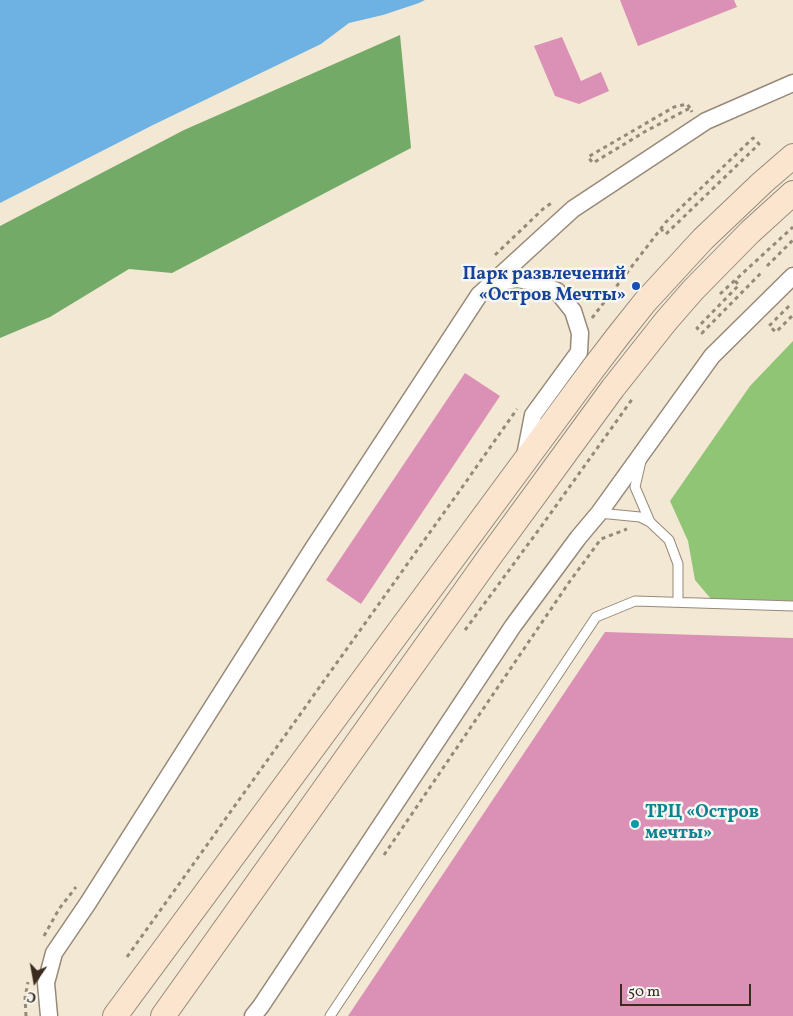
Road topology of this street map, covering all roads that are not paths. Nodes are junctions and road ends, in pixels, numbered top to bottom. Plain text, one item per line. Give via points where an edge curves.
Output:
1 (793, 83) edge
2 (793, 156) edge
3 (793, 193) edge
4 (793, 276) edge
5 (491, 284) junction
6 (644, 451) junction
7 (524, 462) junction
8 (599, 513) junction
9 (650, 522) junction
10 (678, 602) junction
11 (793, 606) edge
12 (50, 1016) edge
13 (115, 1016) edge
14 (163, 1016) edge
15 (253, 1016) edge
16 (330, 1016) edge

1 - 5 street via 706,121 573,209
2 - 7 main road via 703,239 645,302
3 - 14 main road via 693,290 618,381
4 - 6 street via 712,356
5 - 7 street via 517,279 538,283 557,292 573,311 580,333 579,352 533,415
5 - 12 street via 479,295 312,550 54,953 46,983
6 - 8 street
6 - 9 lane via 635,487
7 - 13 main road
8 - 9 lane via 640,517
8 - 15 street via 513,626
9 - 10 lane via 669,540 678,564
10 - 11 lane
10 - 16 lane via 635,601 596,617

